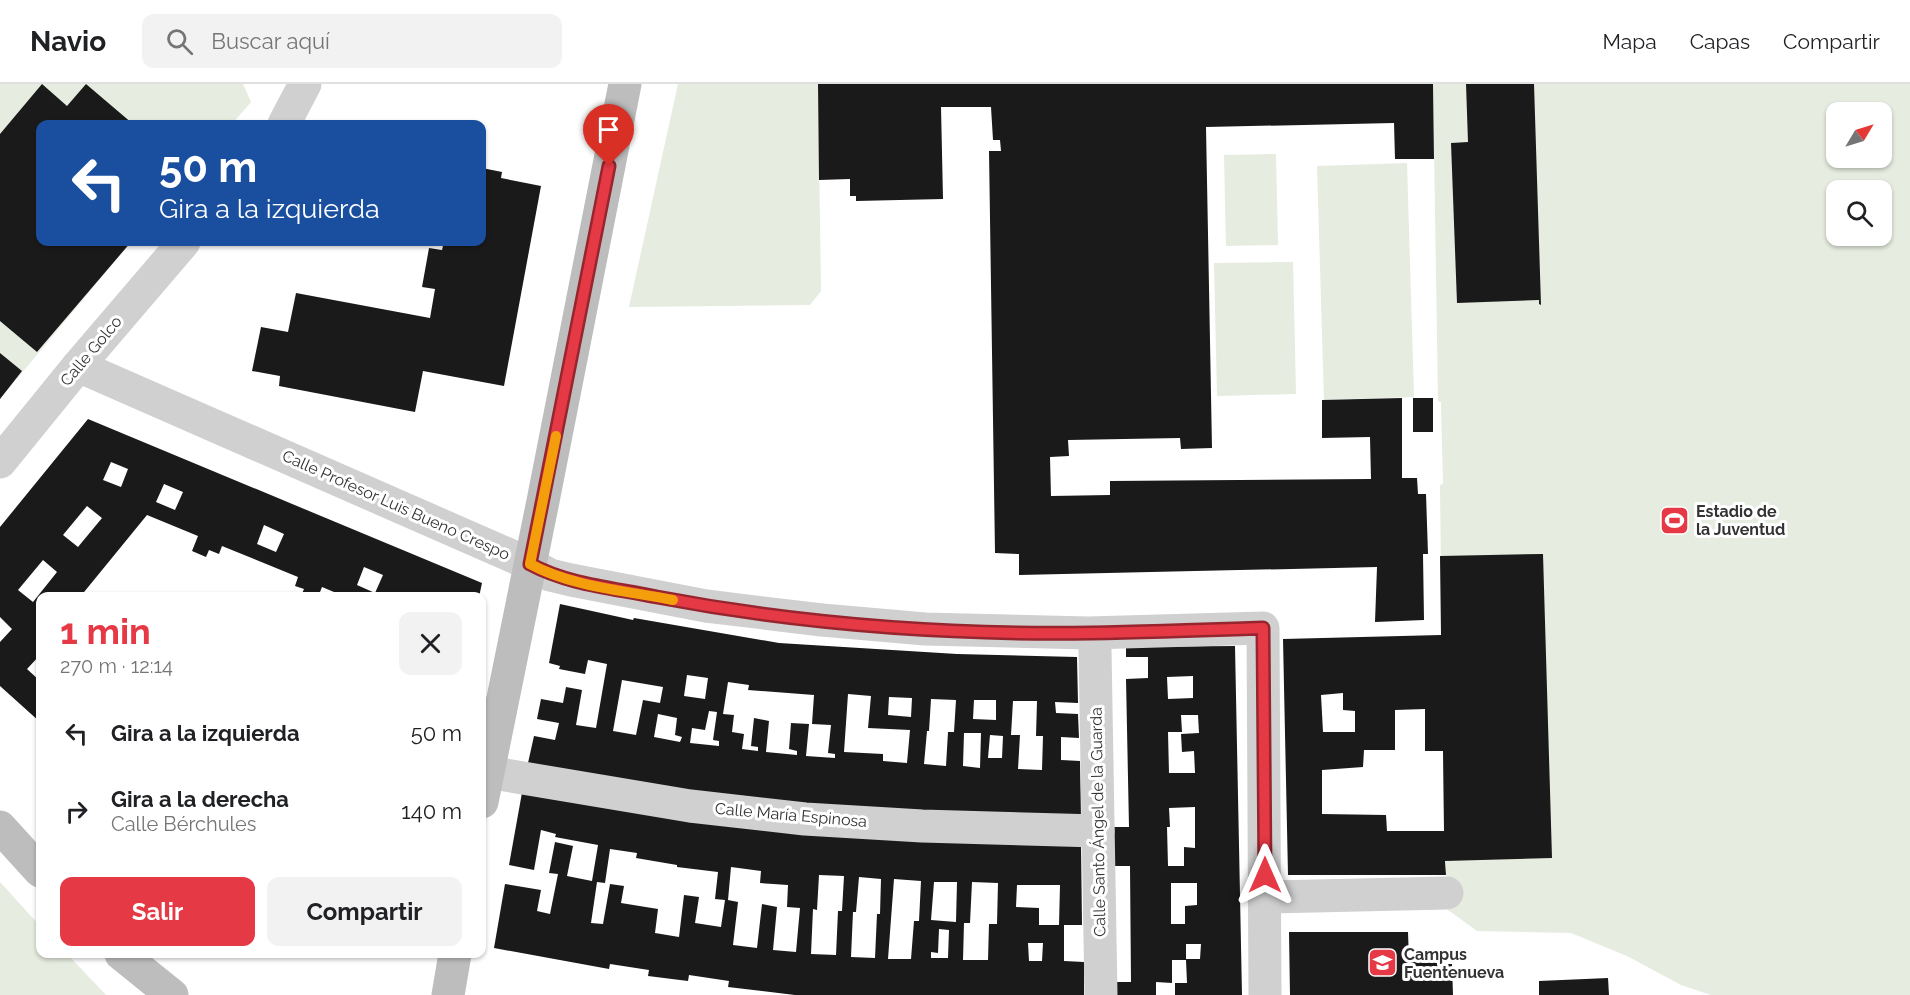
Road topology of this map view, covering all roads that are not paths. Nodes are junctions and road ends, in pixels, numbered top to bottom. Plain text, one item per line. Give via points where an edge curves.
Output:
1 (305, 84) edge
2 (625, 84) edge
3 (286, 120) edge
4 (181, 246) edge
5 (78, 366) junction
6 (0, 462) edge
7 (530, 564) junction
8 (1095, 649) dead end
9 (486, 777) edge
10 (486, 787) edge
11 (0, 827) edge
12 (1098, 831) junction
13 (36, 867) edge
14 (1447, 892) dead end
15 (1265, 897) junction
16 (126, 958) edge
17 (454, 958) edge
18 (172, 995) edge
19 (448, 995) edge
20 (1101, 995) edge
21 (1265, 995) edge

1 - 3 street
2 - 7 street
4 - 5 street, Calle Golco
5 - 6 street, Calle Golco
5 - 7 street, Calle Profesor Luis Bueno Crespo
7 - 9 street
7 - 15 street, Calle Profesor Luis Bueno Crespo via 550,575 706,606 925,629 1089,633 1263,628
8 - 12 street, Calle Santo Ángel de la Guarda
10 - 12 street, Calle María Espinosa via 805,819
11 - 13 street
12 - 20 street, Calle Santo Ángel de la Guarda
14 - 15 street
15 - 21 street
16 - 18 street
17 - 19 street

